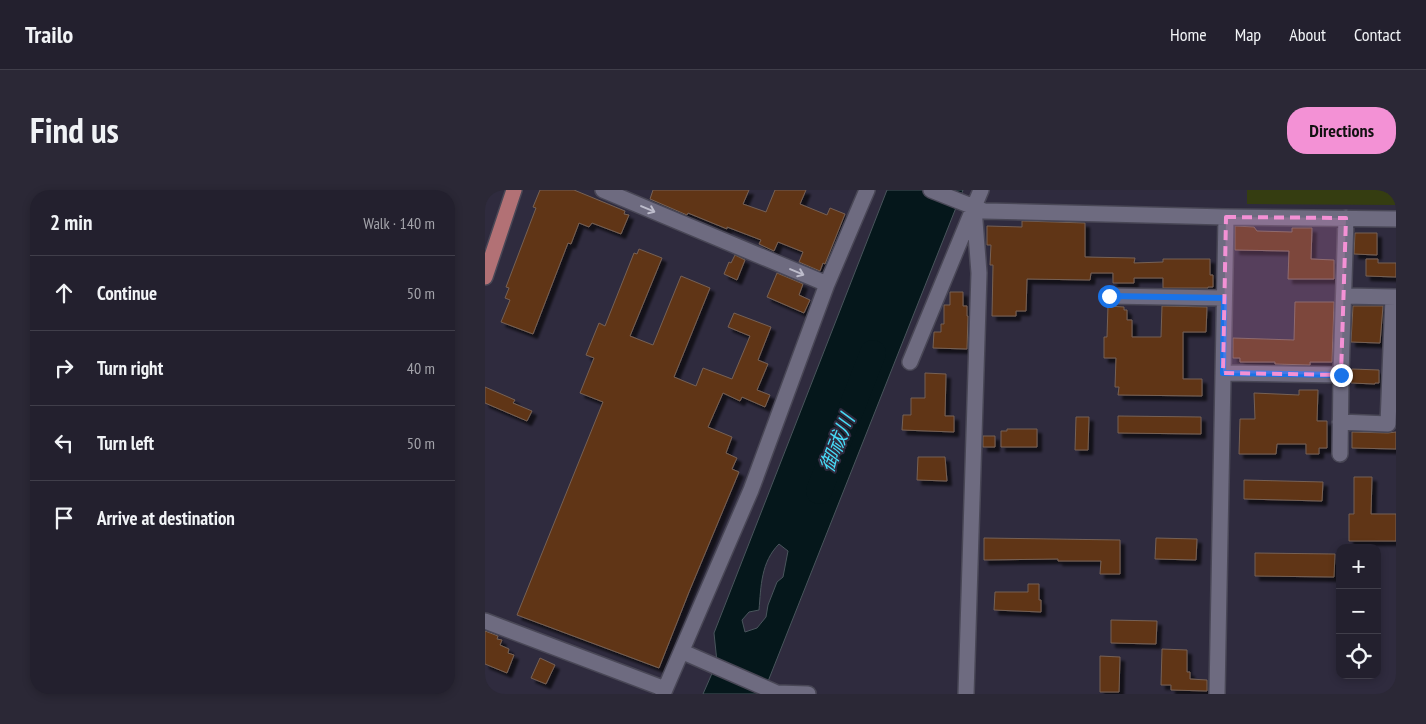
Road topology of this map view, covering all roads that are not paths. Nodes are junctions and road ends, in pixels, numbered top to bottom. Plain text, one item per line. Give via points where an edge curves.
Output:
1 (514, 190) edge
2 (603, 190) edge
3 (867, 190) edge
4 (931, 190) edge
5 (981, 190) edge
6 (974, 208) junction
7 (1226, 217) junction
8 (1346, 218) junction
9 (1396, 218) edge
10 (485, 277) edge
11 (827, 284) junction
12 (1109, 296) dead end
13 (1344, 296) junction
14 (1395, 297) edge
15 (1224, 298) junction
16 (910, 362) dead end
17 (1223, 373) junction
18 (1341, 375) junction
19 (1340, 422) junction
20 (1392, 424) edge
21 (1340, 454) dead end
22 (485, 621) edge
23 (683, 652) junction
24 (664, 691) edge
25 (809, 694) edge
26 (966, 694) edge
27 (1217, 694) edge

1 - 10 main road
2 -> 11 street
3 - 11 street
4 - 6 street
5 - 6 street
6 - 7 street via 984,212
6 - 16 street
6 - 26 street via 979,273
7 - 8 street
7 - 15 street
8 - 9 street
8 - 13 street
11 - 23 street via 751,490
12 - 15 street
13 - 14 street
13 - 18 street
14 - 20 street
15 - 17 street
17 - 18 street
17 - 27 street
18 - 19 street
19 - 20 street
19 - 21 street
22 - 24 street
23 - 24 street
23 - 25 street via 777,693

